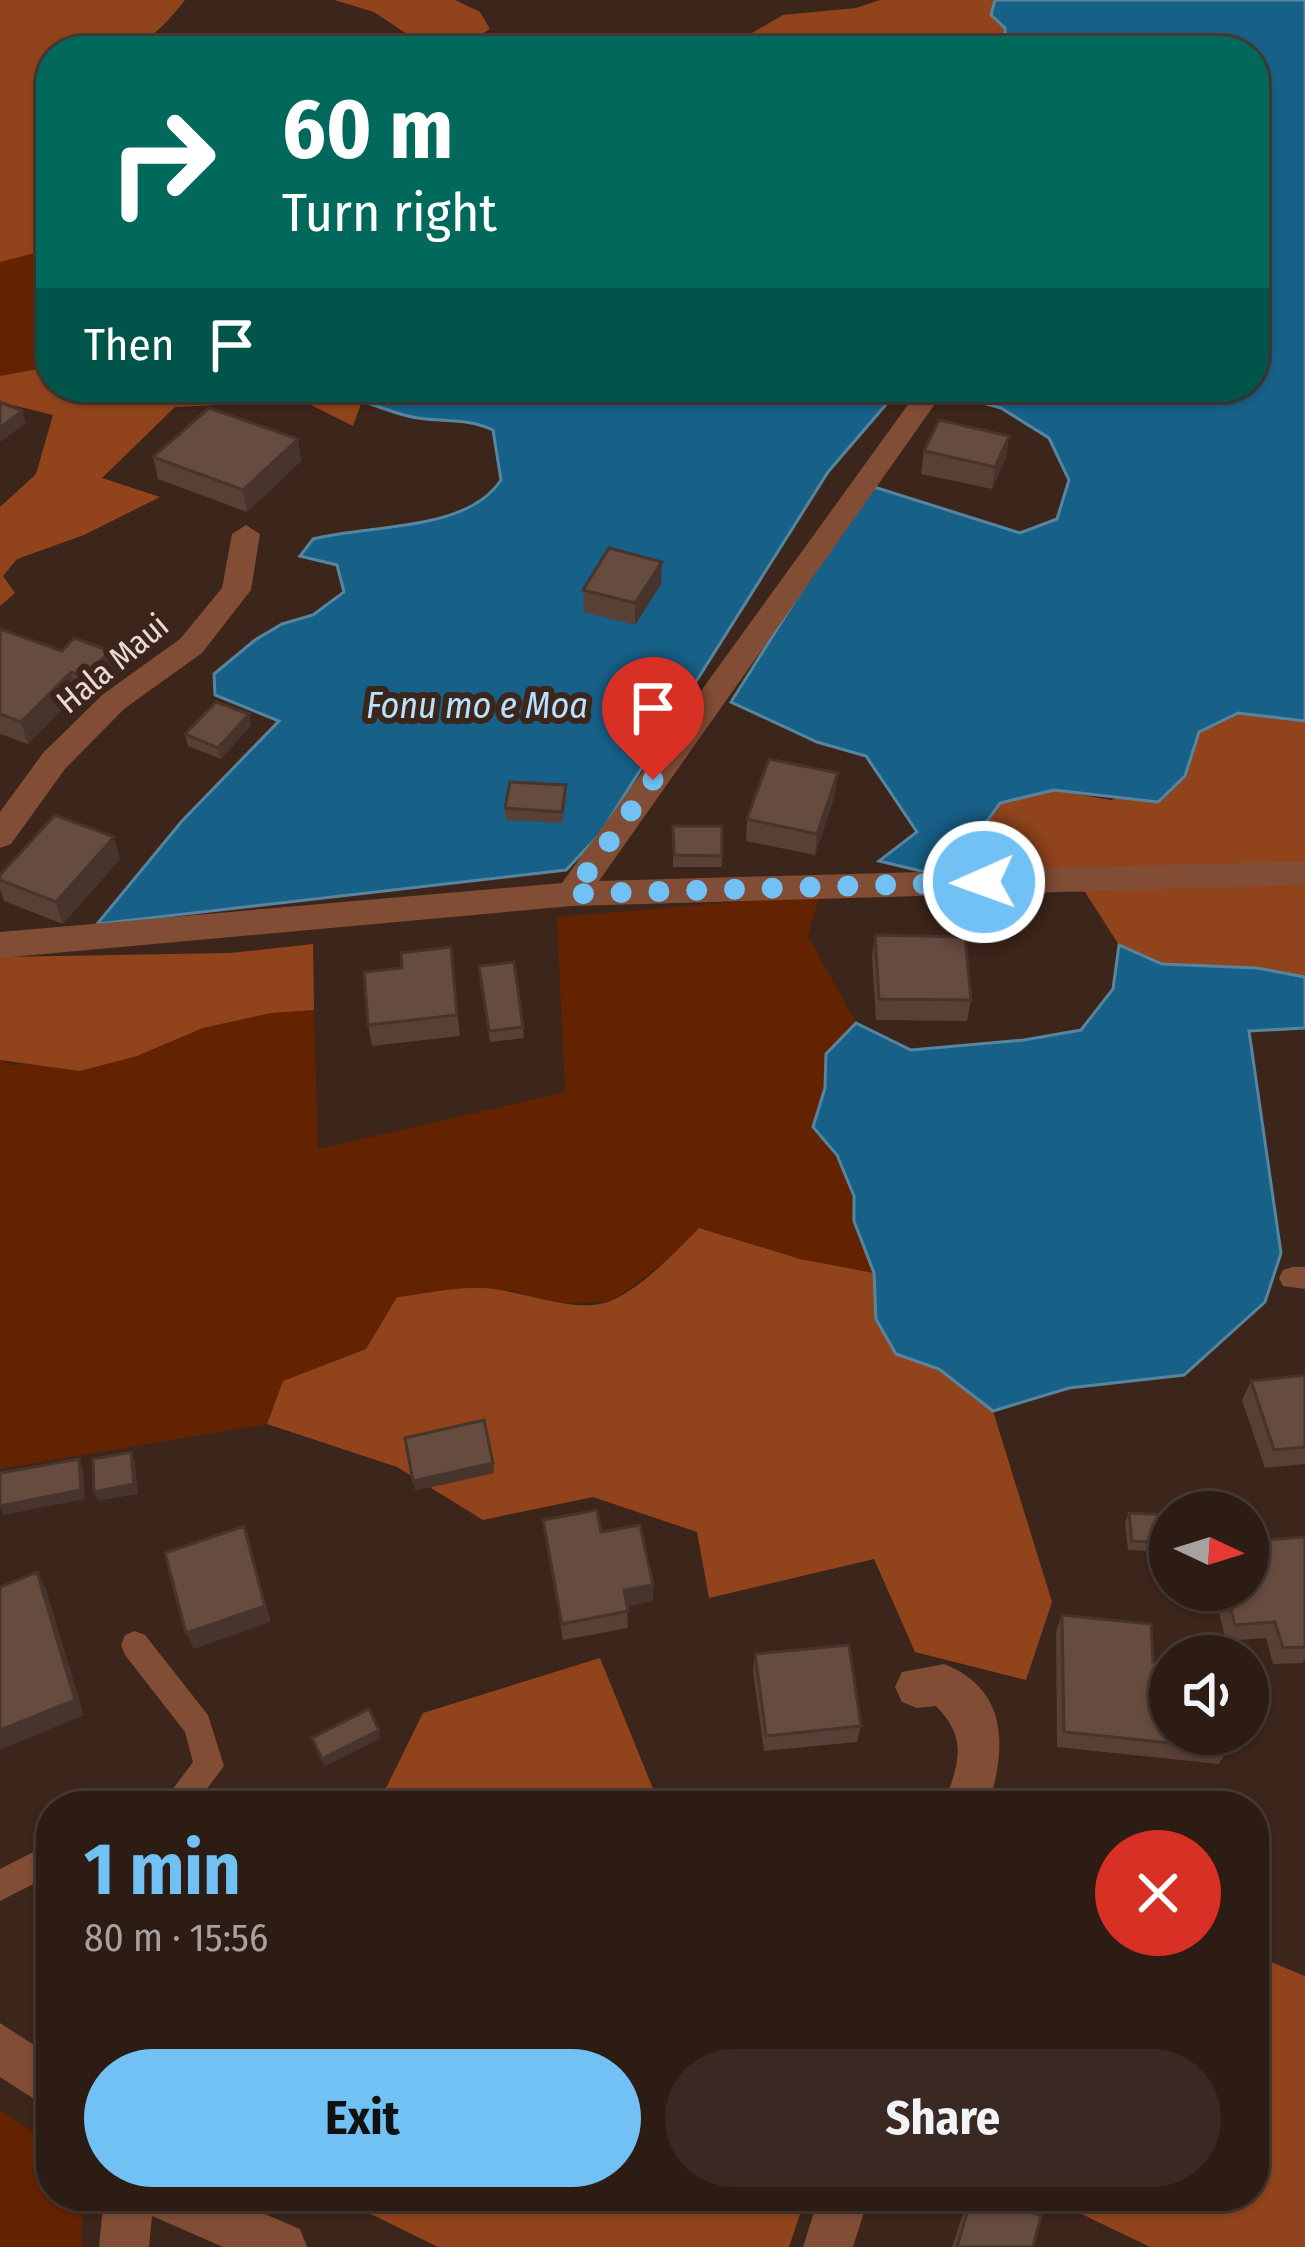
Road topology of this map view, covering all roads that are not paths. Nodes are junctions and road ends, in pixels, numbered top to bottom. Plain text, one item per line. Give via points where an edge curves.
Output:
1 (923, 402) edge
2 (246, 533) dead end
3 (0, 836) edge
4 (1305, 873) edge
5 (572, 894) junction
6 (0, 945) edge
7 (136, 1645) dead end
8 (916, 1687) dead end
9 (188, 1791) edge
10 (970, 1791) edge
11 (36, 1866) edge
12 (0, 1886) edge
13 (0, 2048) edge
14 (36, 2075) edge
15 (128, 2211) edge
16 (199, 2211) edge
17 (839, 2211) edge
18 (124, 2247) edge
19 (282, 2247) edge
20 (828, 2247) edge

1 - 5 street
2 - 3 street, Hala Maui via 236,590 191,646 113,702 54,761
4 - 5 street
5 - 6 street
7 - 9 lane via 198,1725 209,1766
8 - 10 street via 944,1685 973,1710 983,1747
11 - 12 lane
13 - 14 street
15 - 18 street
16 - 19 street
17 - 20 street

